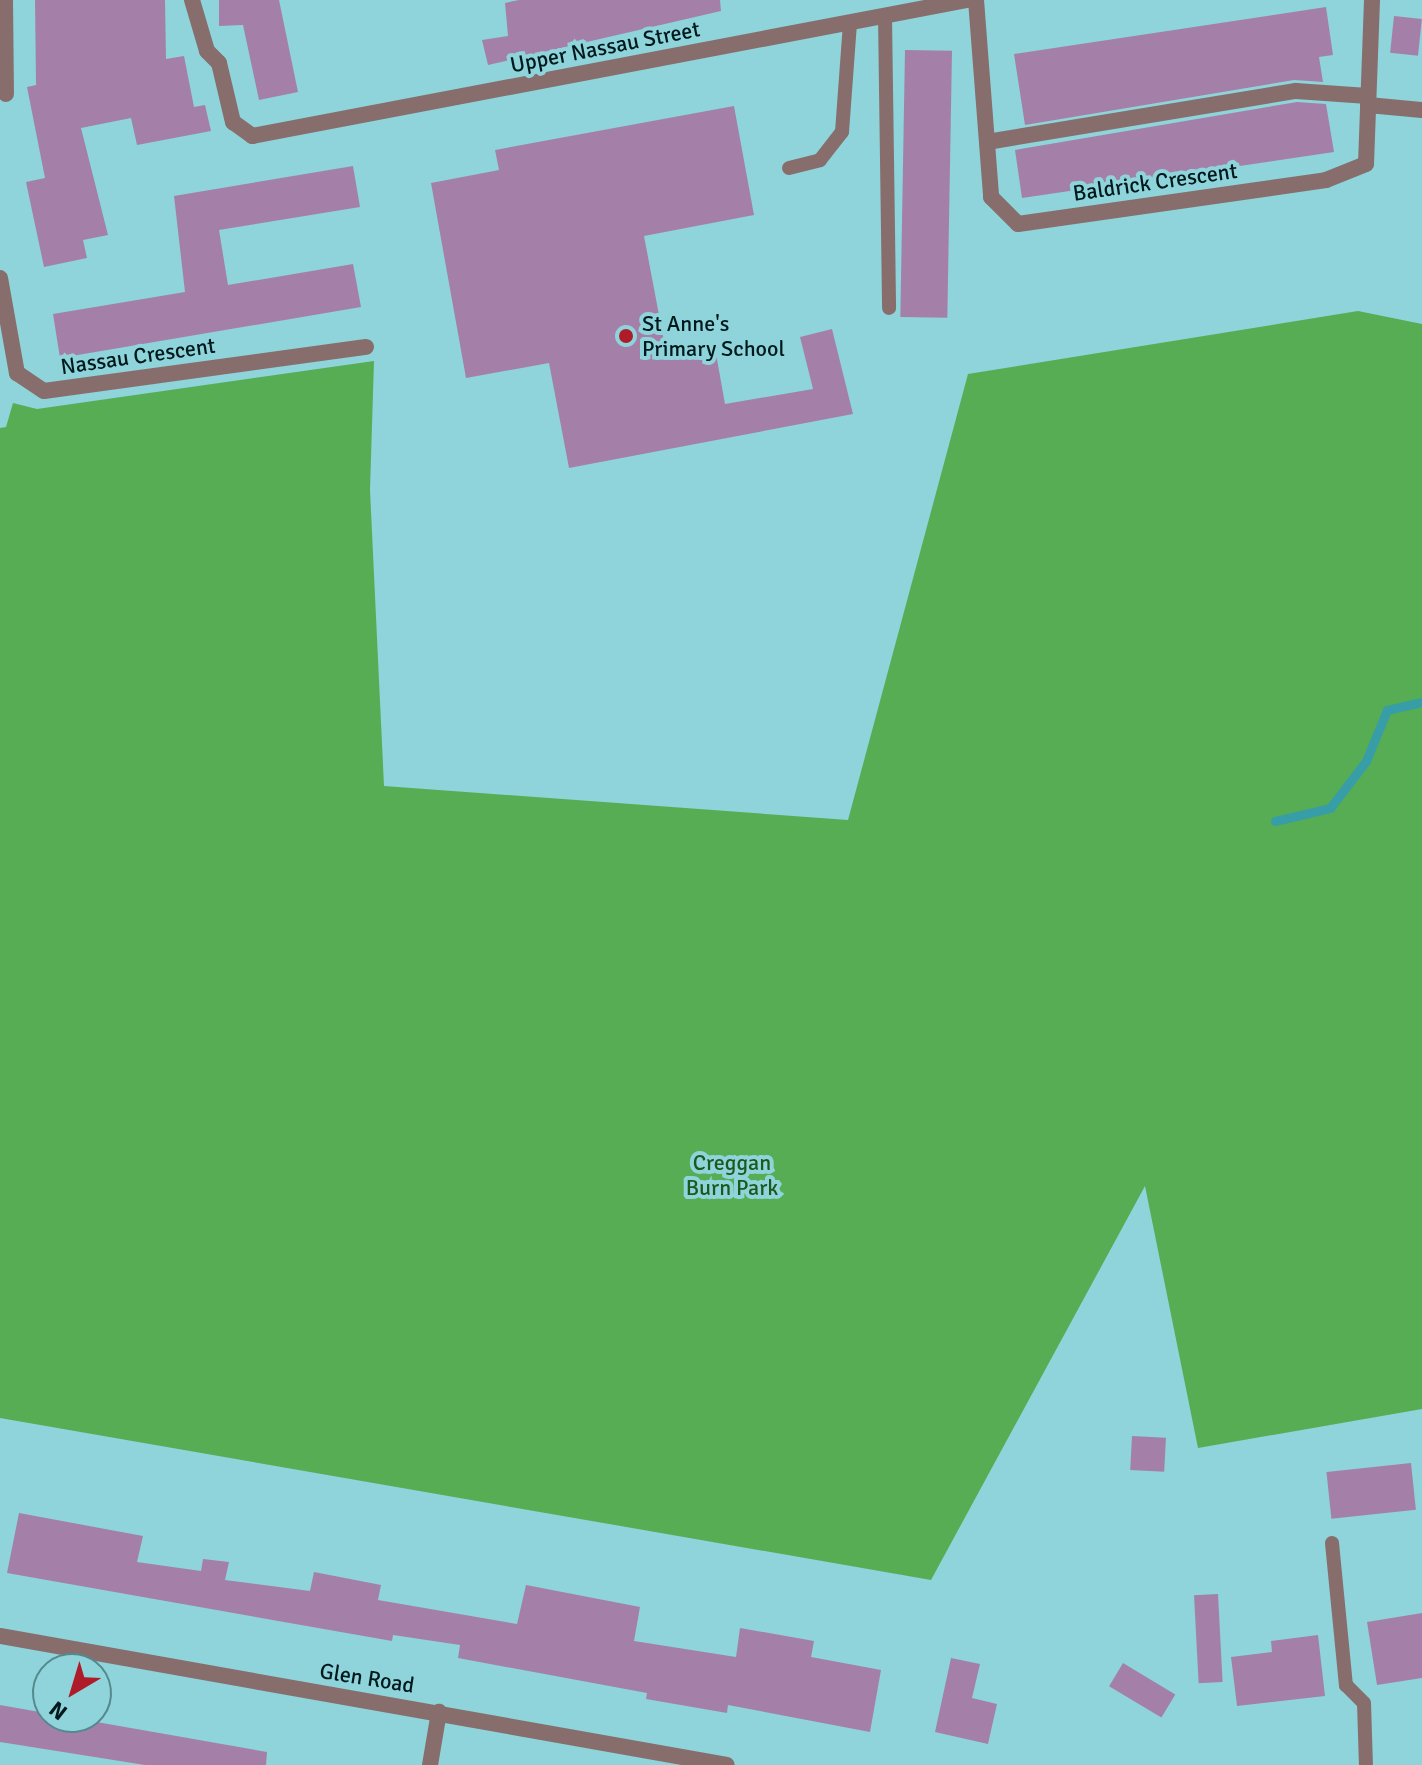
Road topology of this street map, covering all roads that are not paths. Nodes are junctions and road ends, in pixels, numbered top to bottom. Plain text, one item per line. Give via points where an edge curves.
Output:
1 (5, 0) edge
2 (192, 0) edge
3 (967, 0) edge
4 (976, 0) edge
5 (1372, 0) edge
6 (885, 16) junction
7 (850, 22) junction
8 (3, 94) edge
9 (1368, 100) junction
10 (1422, 110) edge
11 (987, 142) junction
12 (789, 168) dead end
13 (0, 278) edge
14 (889, 308) dead end
15 (366, 347) dead end
16 (1332, 1543) dead end
17 (0, 1636) edge
18 (439, 1712) junction
19 (430, 1765) edge
20 (727, 1765) edge
21 (1366, 1765) edge

1 - 8 street
2 - 7 street, Upper Nassau Street via 207,51 219,63 233,122 252,136
3 - 6 street, Upper Nassau Street
4 - 11 street, Baldrick Crescent
5 - 9 street, Baldrick Crescent
6 - 7 street, Upper Nassau Street
6 - 14 lane
7 - 12 lane via 842,132 820,160
9 - 10 street
9 - 11 street via 1296,91
9 - 11 street, Baldrick Crescent via 1366,164 1326,180 1018,224 991,197
13 - 15 street, Nassau Crescent via 17,373 44,391
16 - 21 lane via 1346,1685 1364,1703
17 - 18 street, Glen Road
18 - 19 street
18 - 20 street, Glen Road

